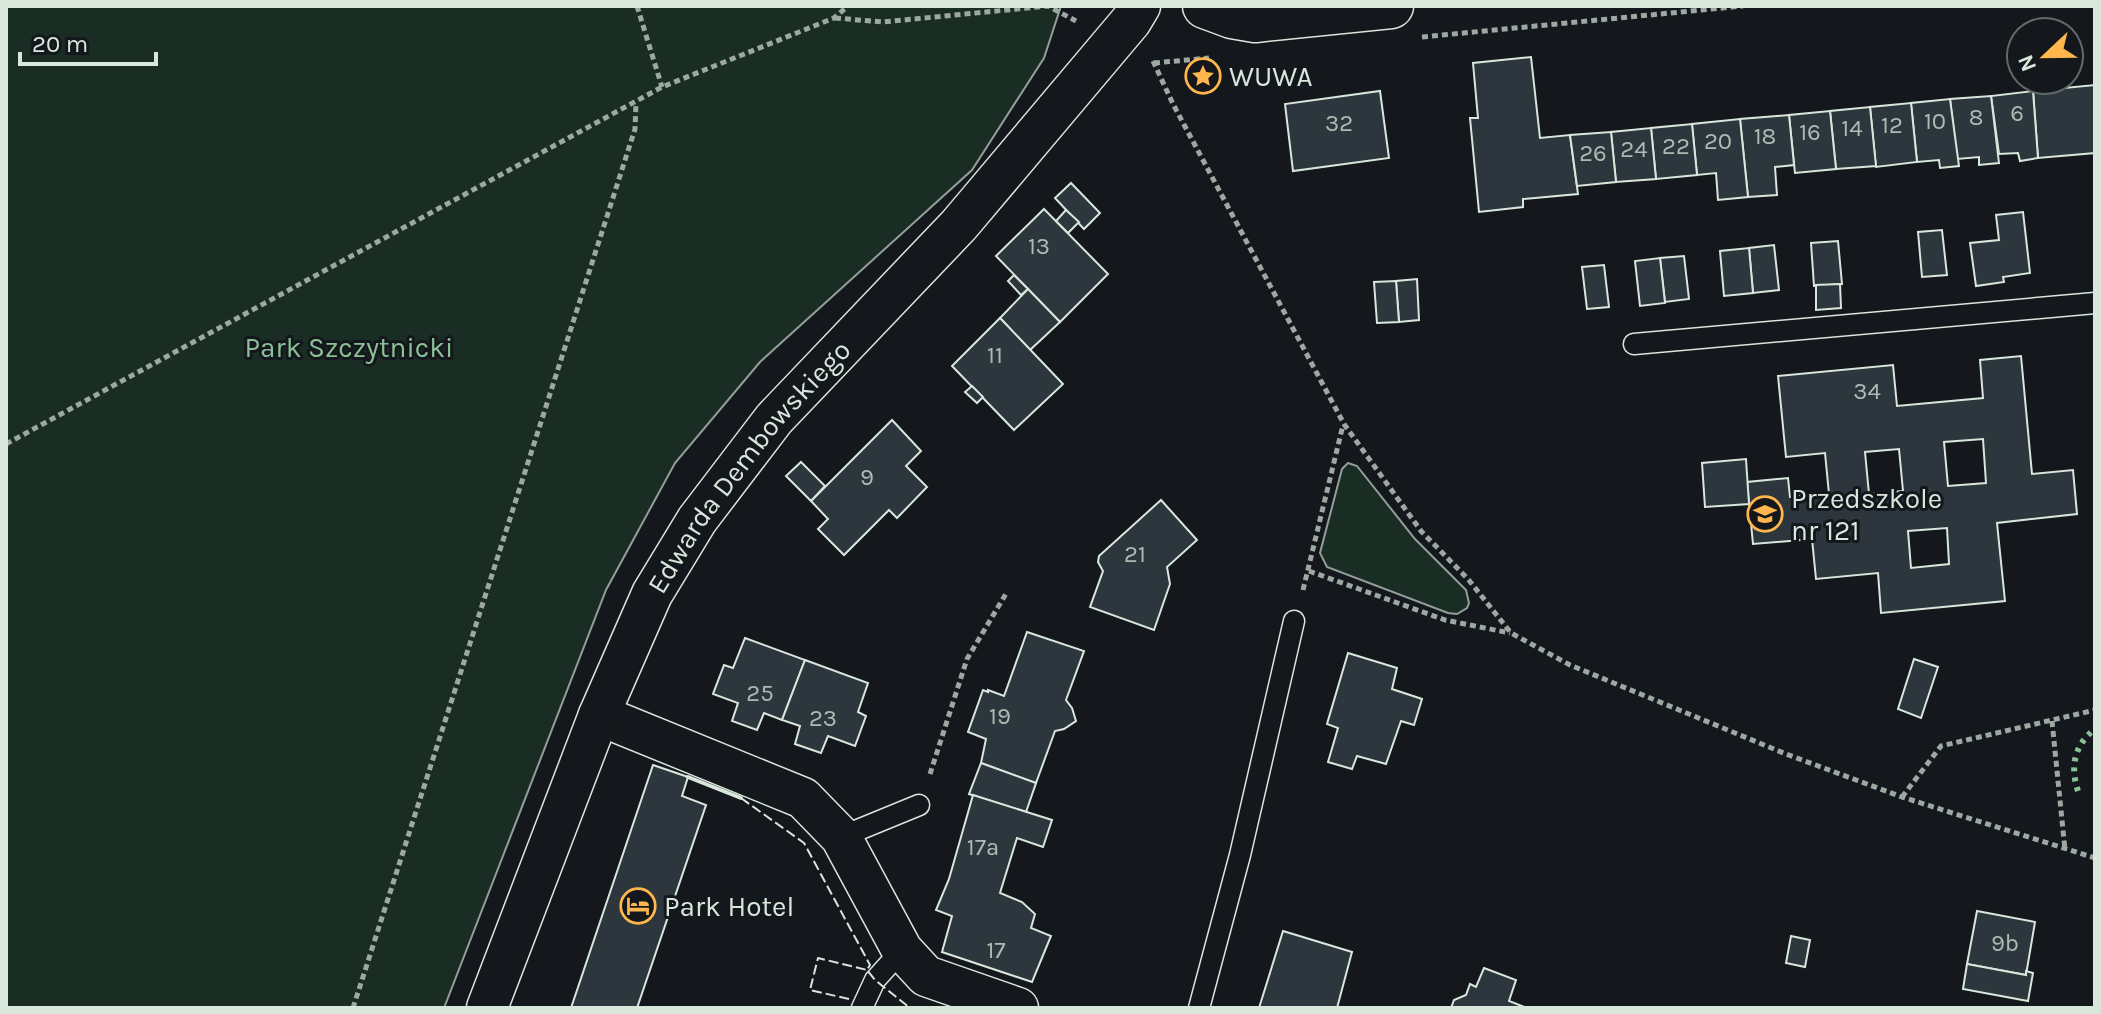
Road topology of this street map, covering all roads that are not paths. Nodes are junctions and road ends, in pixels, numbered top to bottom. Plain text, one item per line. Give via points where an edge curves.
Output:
1 (1205, 6) edge
2 (1391, 6) edge
3 (1135, 14) edge
4 (2095, 303) edge
5 (1634, 344) dead end
6 (1294, 621) road end
7 (599, 715) junction
8 (919, 805) road end
9 (841, 837) junction
10 (902, 950) junction
11 (487, 1008) edge
12 (862, 1008) edge
13 (1018, 1008) edge
14 (1199, 1008) edge

1 - 2 street via 1255,20
3 - 7 street, Edwarda Dembowskiego via 959,225 774,419 737,465 652,594
4 - 5 lane
6 - 14 lane
7 - 9 street via 803,798
7 - 11 street, Edwarda Dembowskiego
8 - 9 lane
9 - 10 street
10 - 12 lane via 875,980
10 - 13 street via 926,976

